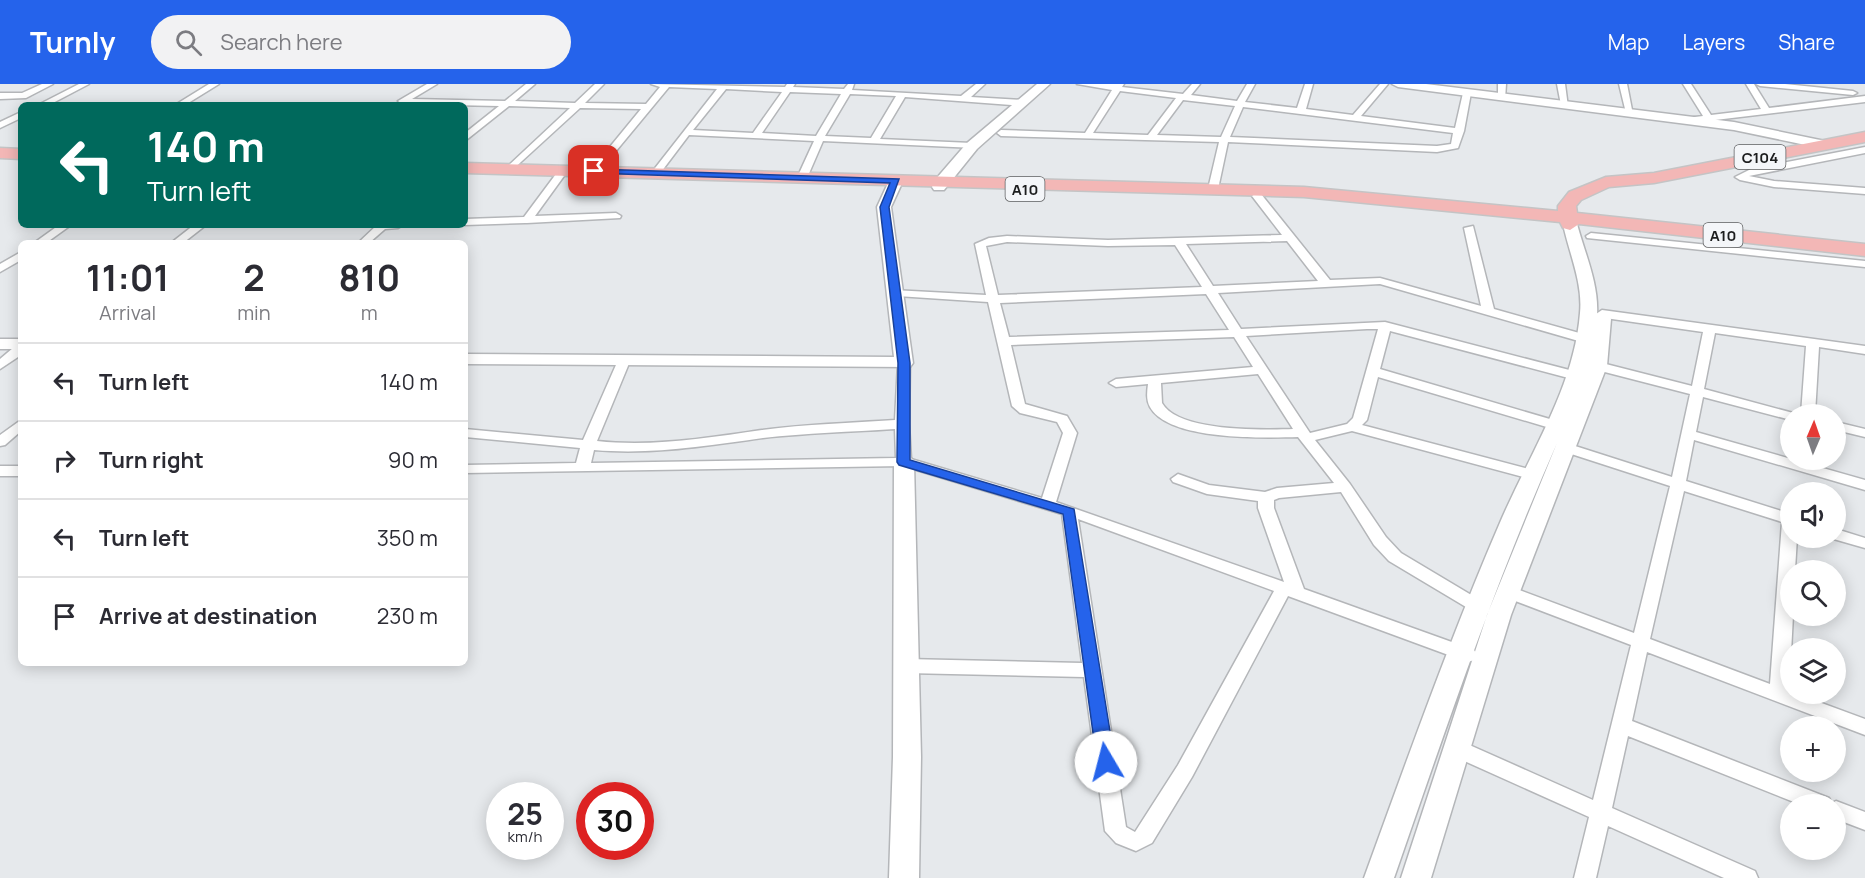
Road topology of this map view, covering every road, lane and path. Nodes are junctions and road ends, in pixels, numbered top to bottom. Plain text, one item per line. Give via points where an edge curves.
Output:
1 (49, 84) edge
2 (85, 84) edge
3 (215, 84) edge
4 (433, 84) edge
5 (531, 84) edge
6 (600, 84) edge
7 (655, 84) edge
8 (667, 84) edge
9 (903, 84) edge
10 (981, 84) edge
11 (1044, 84) edge
12 (1055, 84) edge
13 (1081, 84) edge
14 (1196, 84) edge
15 (1251, 84) edge
16 (1309, 84) edge
17 (1384, 84) edge
18 (1398, 84) edge
19 (1562, 84) edge
20 (1623, 84) edge
21 (1687, 84) edge
22 (1750, 84) edge
23 (1760, 84) edge
24 (724, 86) edge
25 (788, 87) edge
26 (1118, 87) edge
27 (848, 88) edge
28 (1502, 91) edge
29 (1467, 93) junction
30 (899, 94) junction
31 (0, 96) edge
32 (1865, 97) edge
33 (964, 98) junction
34 (1182, 98) junction
35 (48, 102) edge
36 (184, 102) edge
37 (400, 102) edge
38 (1023, 103) junction
39 (468, 104) edge
40 (505, 104) junction
41 (1239, 104) junction
42 (1565, 105) junction
43 (579, 106) junction
44 (648, 107) junction
45 (1301, 110) junction
46 (1766, 110) junction
47 (1630, 113) junction
48 (18, 117) edge
49 (1708, 117) junction
50 (1355, 118) junction
51 (1689, 120) junction
52 (0, 125) edge
53 (1460, 131) junction
54 (686, 132) junction
55 (1001, 133) junction
56 (468, 135) edge
57 (756, 135) junction
58 (1087, 136) junction
59 (1865, 137) edge
60 (1150, 138) junction
61 (819, 139) junction
62 (874, 141) junction
63 (1224, 141) junction
64 (1824, 145) junction
65 (972, 146) junction
66 (1865, 150) edge
67 (0, 153) edge
68 (18, 154) edge
69 (0, 159) edge
70 (18, 159) edge
71 (468, 168) edge
72 (510, 169) junction
73 (594, 171) junction
74 (468, 173) edge
75 (655, 174) junction
76 (560, 176) junction
77 (802, 178) junction
78 (894, 184) junction
79 (946, 185) junction
80 (1213, 189) junction
81 (1865, 191) edge
82 (1257, 196) junction
83 (616, 216) dead end
84 (527, 220) junction
85 (468, 222) edge
86 (1580, 227) junction
87 (62, 228) edge
88 (197, 228) edge
89 (379, 228) edge
90 (1469, 228) dead end
91 (1291, 238) junction
92 (44, 240) edge
93 (180, 240) edge
94 (366, 240) edge
95 (1178, 241) junction
96 (1865, 250) edge
97 (1865, 255) edge
98 (18, 259) edge
99 (1865, 264) edge
100 (0, 269) edge
101 (1325, 282) junction
102 (1213, 291) junction
103 (897, 292) junction
104 (993, 299) junction
105 (1488, 310) junction
106 (1602, 314) junction
107 (1385, 326) junction
108 (1710, 329) junction
109 (1240, 333) junction
110 (1586, 339) junction
111 (1004, 341) junction
112 (1812, 342) junction
113 (0, 344) edge
114 (15, 350) edge
115 (1865, 350) edge
116 (468, 351) edge
117 (468, 359) edge
118 (904, 359) junction
119 (624, 361) junction
120 (0, 365) edge
121 (1598, 366) junction
122 (1264, 370) junction
123 (1375, 372) junction
124 (1576, 376) junction
125 (1155, 379) junction
126 (1116, 383) dead end
127 (1698, 392) junction
128 (1809, 404) edge
129 (1780, 413) edge
130 (902, 424) junction
131 (1555, 425) junction
132 (18, 427) edge
133 (1352, 427) junction
134 (1846, 428) edge
135 (468, 433) edge
136 (1865, 433) edge
137 (1689, 434) junction
138 (1304, 435) junction
139 (0, 442) edge
140 (588, 446) junction
141 (1567, 448) junction
142 (904, 462) junction
143 (582, 468) junction
144 (468, 469) edge
145 (0, 471) edge
146 (18, 471) edge
147 (1531, 474) junction
148 (1178, 479) dead end
149 (1678, 484) junction
150 (1865, 485) edge
151 (1344, 487) junction
152 (1266, 497) junction
153 (1047, 505) junction
154 (1070, 512) junction
155 (1780, 516) edge
156 (1846, 537) edge
157 (1865, 543) edge
158 (1788, 548) edge
159 (1291, 591) junction
160 (1508, 592) junction
161 (1477, 606) junction
162 (1641, 645) junction
163 (1460, 652) junction
164 (1484, 661) junction
165 (906, 666) junction
166 (1093, 670) junction
167 (1779, 695) junction
168 (1622, 725) junction
169 (1865, 727) edge
170 (1458, 749) junction
171 (1797, 794) edge
172 (1601, 814) junction
173 (1846, 814) edge
174 (1865, 821) edge
175 (904, 878) edge
176 (1379, 878) edge
177 (1416, 878) edge
178 (1585, 878) edge
179 (1747, 878) edge

1 - 31 street via 23,96
2 - 35 street
3 - 36 street
4 - 37 street
5 - 40 street
6 - 43 street
7 - 8 street
8 - 24 street
8 - 44 street
9 - 30 street
10 - 33 street
11 - 38 main road
12 - 55 main road
13 - 26 street
14 - 34 street
15 - 41 street
16 - 45 street
17 - 50 street
18 - 29 main road
19 - 42 street
20 - 47 street
21 - 49 street
22 - 46 street
23 - 32 street
24 - 25 street
24 - 54 street
25 - 27 street
25 - 57 street
26 - 34 street
26 - 58 street
27 - 30 street
27 - 61 street
28 - 29 main road
28 - 42 main road
29 - 53 street
30 - 33 street
30 - 62 street
32 - 46 street
33 - 38 street
34 - 41 street
34 - 60 street
38 - 65 main road
39 - 40 street
40 - 43 street
40 - 56 street
41 - 45 street
41 - 63 street
42 - 47 main road
43 - 44 street
43 - 72 street
44 - 73 street
45 - 50 street
46 - 49 street
47 - 51 main road
48 - 52 street
49 - 51 street
50 - 53 street
51 - 64 main road via 1757,129
53 - 63 street via 1455,146 1437,149
54 - 57 street
54 - 75 street
55 - 58 street
55 - 79 main road
57 - 61 street
58 - 60 street
59 - 64 highway, C104
60 - 63 street
61 - 62 street
61 - 77 street
62 - 65 street
63 - 80 street
64 - 86 highway, C104 via 1654,178 1588,201 1582,207
65 - 79 main road
66 - 81 street via 1740,177 1774,184
67 - 68 highway
69 - 70 highway
71 - 72 highway, A10
72 - 73 highway, A10
73 - 75 highway, A10
74 - 76 highway, A10
75 - 77 highway, A10
76 - 78 highway, A10
76 - 84 street
77 - 78 highway, A10
78 - 79 highway, A10
78 - 103 main road via 884,207
79 - 80 highway, A10
79 - 82 highway, A10
80 - 86 highway, A10 via 1352,196
82 - 86 highway, A10 via 1387,204
82 - 91 street
83 - 84 street
84 - 85 street
86 - 96 highway, A10
86 - 97 highway, A10
86 - 99 street
86 - 106 main road
86 - 110 main road via 1590,310
87 - 92 street
88 - 93 street
89 - 94 street
90 - 105 street
91 - 95 street
91 - 101 street
95 - 102 street
95 - 104 street via 980,244
98 - 100 street
101 - 102 street
101 - 105 street via 1380,281
102 - 104 street
102 - 109 street
103 - 104 street
103 - 118 main road
104 - 111 street
105 - 110 street
106 - 108 street
106 - 121 main road
107 - 109 street
107 - 123 street
107 - 124 street
108 - 112 street
108 - 127 street
109 - 111 street
109 - 122 street
110 - 124 main road
111 - 153 street via 1019,406 1062,419 1070,433
112 - 115 street
112 - 128 street
113 - 114 main road
114 - 120 street
116 - 118 main road
117 - 119 main road
118 - 119 main road
118 - 130 street
119 - 140 street
121 - 127 street
121 - 141 main road
122 - 125 street
122 - 138 street
123 - 131 street
123 - 133 street via 1360,420
124 - 131 main road
125 - 126 street
125 - 138 street via 1154,398 1159,410 1172,419 1213,430
127 - 129 street
127 - 137 street
130 - 140 street via 641,448
130 - 142 street
131 - 147 main road
132 - 139 street
133 - 138 street
133 - 147 street
134 - 136 street
135 - 140 street
137 - 149 street
137 - 150 street
138 - 151 street
140 - 143 street
141 - 149 street
141 - 160 main road
142 - 143 street
142 - 153 street
142 - 165 main road
143 - 144 street
145 - 146 street
147 - 161 main road
148 - 152 street via 1207,489
149 - 155 street
149 - 162 street
151 - 152 street
151 - 161 street via 1395,557
152 - 159 street
153 - 154 street
154 - 159 street
154 - 166 street
156 - 157 street
158 - 167 street
159 - 163 street
159 - 166 street via 1145,837 1136,842 1116,831
160 - 162 street
160 - 164 main road
161 - 163 main road
162 - 167 street
162 - 168 street
163 - 164 street
163 - 176 main road
164 - 170 main road
165 - 166 street
165 - 175 main road
167 - 169 street
168 - 171 street
168 - 172 street
170 - 172 street
170 - 177 main road
172 - 178 street
172 - 179 street
173 - 174 street

